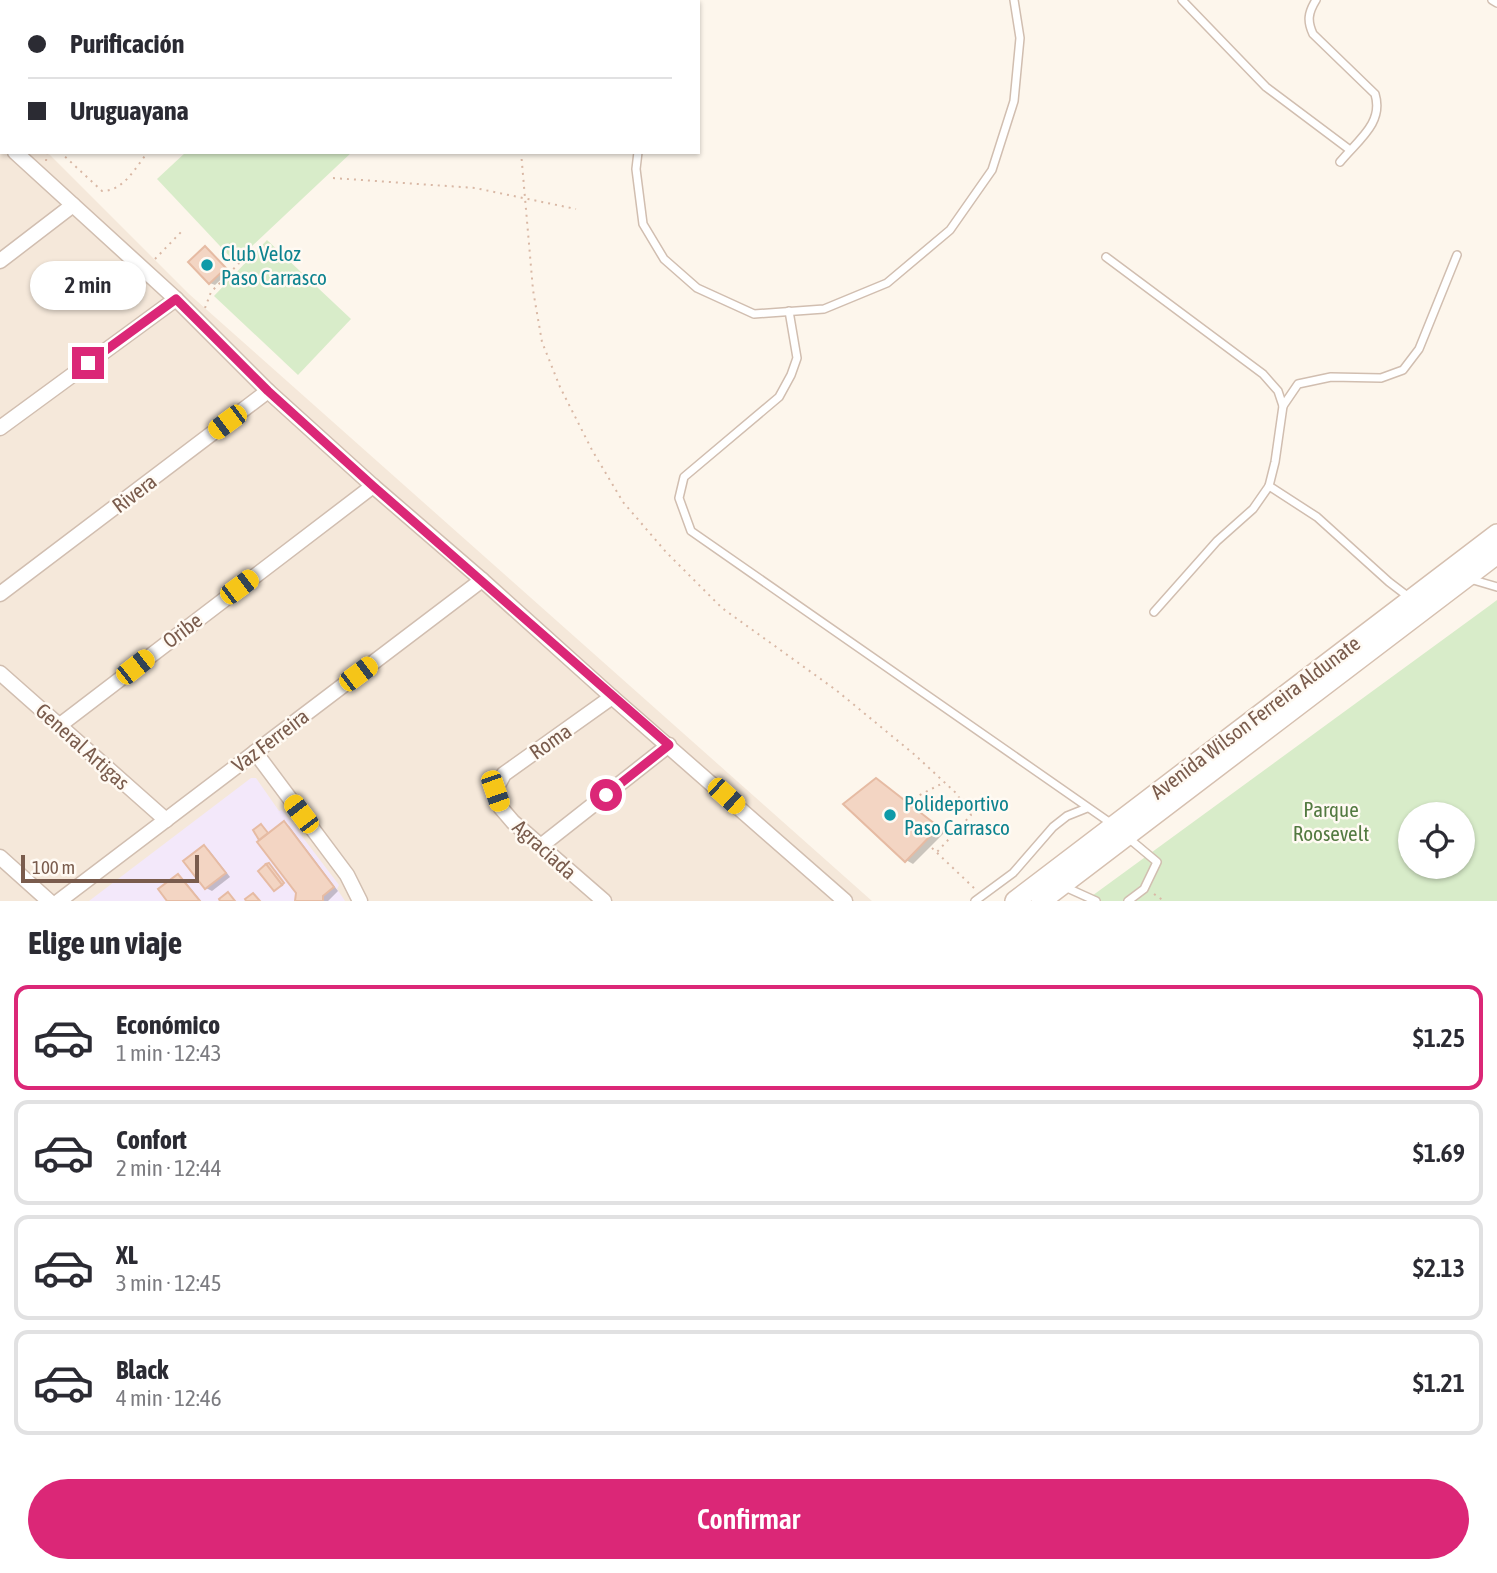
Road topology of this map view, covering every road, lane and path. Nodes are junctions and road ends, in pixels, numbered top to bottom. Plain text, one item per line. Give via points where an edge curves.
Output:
1 (1014, 0) edge
2 (1182, 0) edge
3 (1316, 0) edge
4 (1492, 0) edge
5 (1497, 3) edge
6 (1350, 150) junction
7 (17, 154) edge
8 (62, 154) edge
9 (146, 154) edge
10 (638, 154) edge
11 (1340, 162) dead end
12 (333, 178) dead end
13 (73, 205) junction
14 (576, 209) dead end
15 (183, 230) dead end
16 (250, 251) dead end
17 (1457, 255) dead end
18 (1105, 257) dead end
19 (0, 261) edge
20 (144, 270) junction
21 (176, 299) junction
22 (789, 311) junction
23 (193, 316) junction
24 (268, 391) junction
25 (1283, 406) junction
26 (0, 428) edge
27 (373, 486) junction
28 (1269, 486) junction
29 (1497, 534) edge
30 (1497, 554) edge
31 (1466, 578) junction
32 (482, 580) junction
33 (1497, 587) edge
34 (0, 594) edge
35 (1418, 604) junction
36 (1154, 612) dead end
37 (0, 673) edge
38 (612, 697) junction
39 (60, 725) junction
40 (669, 745) junction
41 (255, 752) junction
42 (495, 791) joint
43 (909, 804) dead end
44 (1087, 808) junction
45 (166, 820) junction
46 (1120, 831) junction
47 (542, 845) junction
48 (932, 848) dead end
49 (937, 852) junction
50 (0, 857) edge
51 (1062, 885) junction
52 (1144, 889) junction
53 (978, 899) edge
54 (49, 901) edge
55 (59, 901) edge
56 (359, 901) edge
57 (604, 901) edge
58 (845, 901) edge
59 (1014, 901) edge
60 (1041, 901) edge
61 (1096, 901) edge
62 (1128, 901) edge
63 (1164, 901) edge

1 - 22 lane via 1020,37 1014,101 992,170 950,230 887,283 824,309
2 - 6 lane via 1266,87
3 - 6 lane via 1309,11 1313,34 1375,94 1379,107 1376,119
4 - 5 lane
6 - 11 lane
7 - 13 street
8 - 9 path via 102,191 122,184
10 - 22 lane via 643,224 664,259 697,288 754,314
12 - 14 path via 475,188
13 - 19 street
13 - 20 street
15 - 20 path
16 - 23 path via 211,292 204,310
17 - 25 lane via 1419,349 1403,370 1381,378 1331,377 1298,384
18 - 25 lane via 1263,374 1278,391
20 - 21 street
21 - 23 street
21 - 26 street
22 - 44 lane via 797,358 779,397 684,477 679,498 691,531
23 - 24 street
24 - 27 street
24 - 34 street, Rivera
25 - 28 lane
27 - 32 street
27 - 39 street, Oribe
28 - 35 lane via 1317,517
28 - 36 lane via 1253,509 1217,541
29 - 35 main road, Avenida Wilson Ferreira Aldunate
30 - 31 main road, Avenida Wilson Ferreira Aldunate
31 - 33 lane
31 - 35 main road, Avenida Wilson Ferreira Aldunate
32 - 38 street
32 - 41 street, Vaz Ferreira
35 - 46 main road, Avenida Wilson Ferreira Aldunate
37 - 39 street, General Artigas
38 - 40 street
38 - 42 street, Roma via 504,774
39 - 45 street, General Artigas
40 - 47 street
40 - 58 street
41 - 45 street, Vaz Ferreira
41 - 56 street via 347,875
42 - 47 street, Agraciada via 513,822
43 - 49 path via 944,782 971,815
44 - 46 lane
44 - 53 lane via 1053,827 1013,873
45 - 55 street, Vaz Ferreira
46 - 51 main road, Avenida Wilson Ferreira Aldunate
46 - 52 lane via 1157,862
46 - 59 main road, Avenida Wilson Ferreira Aldunate
47 - 57 street, Agraciada
48 - 49 path
49 - 53 path via 962,875
50 - 54 street
51 - 60 main road, Avenida Wilson Ferreira Aldunate
51 - 61 lane
52 - 62 lane
52 - 63 path

